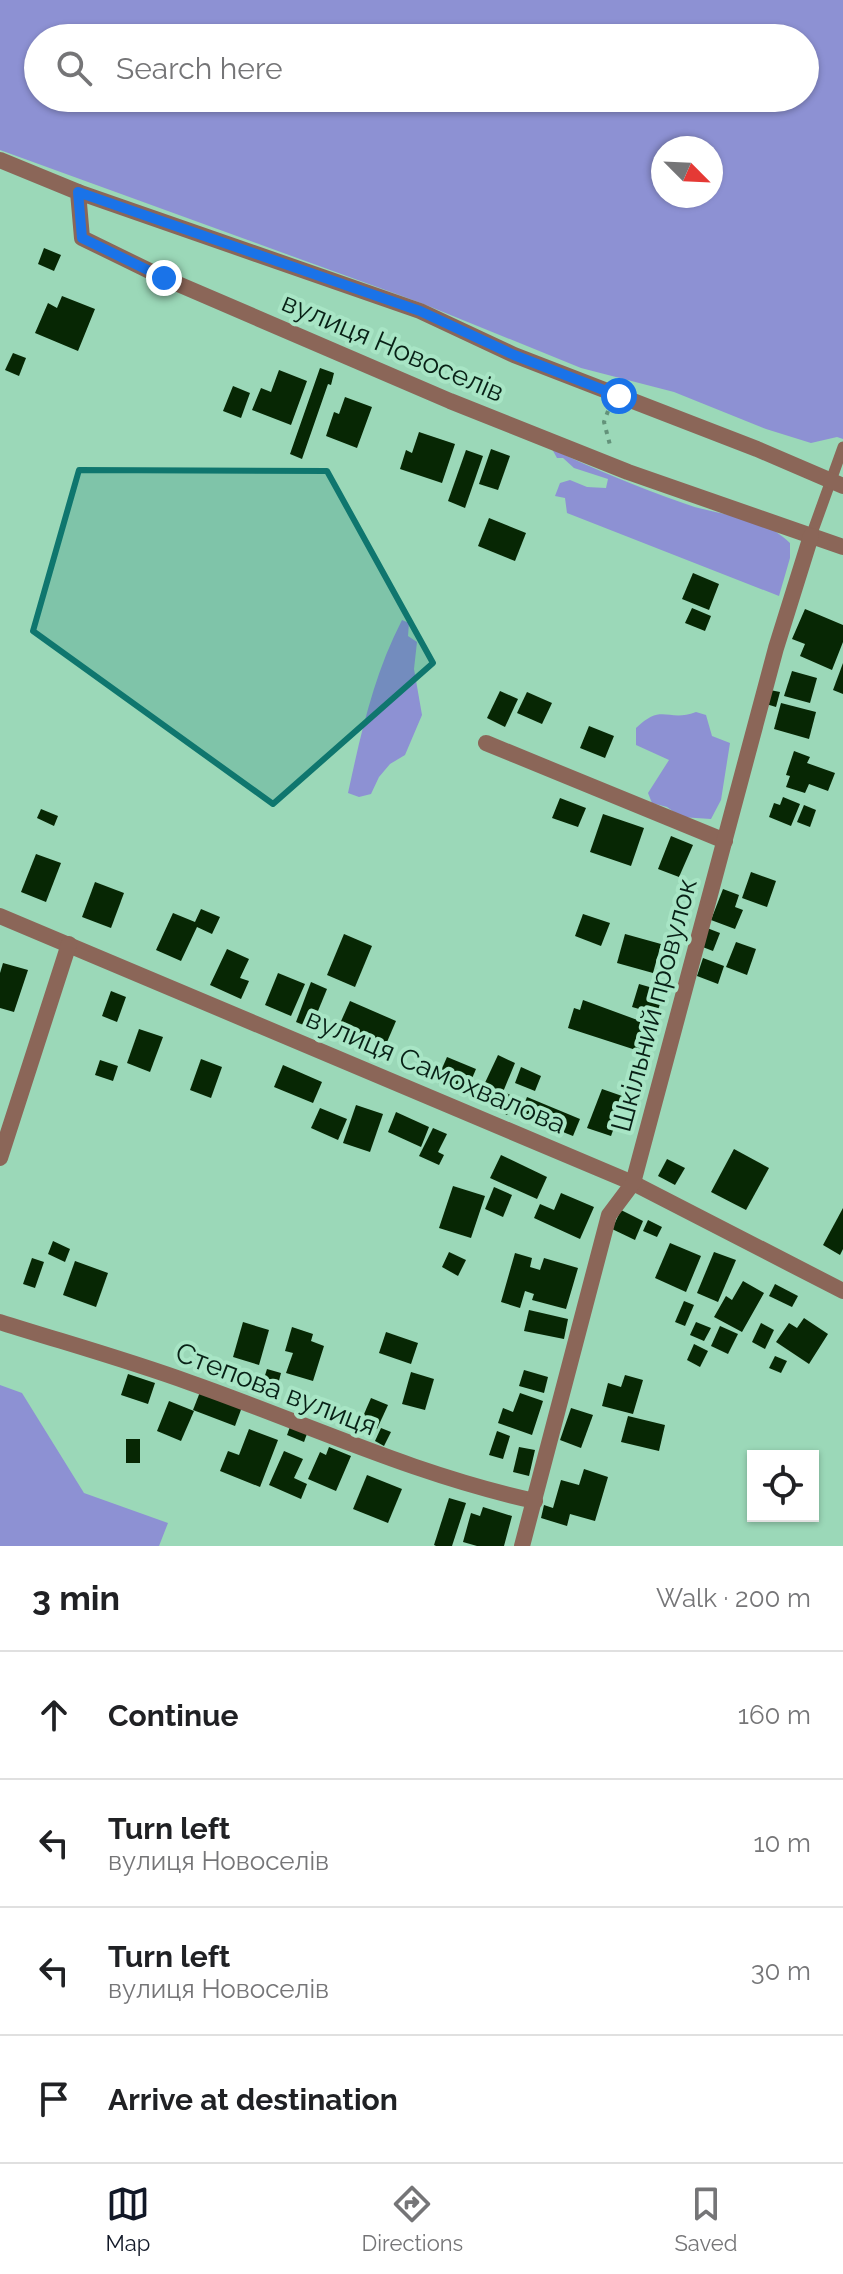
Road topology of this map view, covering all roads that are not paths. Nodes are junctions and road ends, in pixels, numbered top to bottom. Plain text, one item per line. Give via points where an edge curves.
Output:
1 (0, 160) edge
2 (78, 192) junction
3 (843, 447) edge
4 (838, 484) edge
5 (811, 536) junction
6 (843, 547) edge
7 (486, 743) dead end
8 (725, 841) junction
9 (0, 916) edge
10 (69, 944) junction
11 (0, 1158) edge
12 (633, 1183) junction
13 (843, 1291) edge
14 (0, 1322) edge
15 (535, 1501) junction
16 (522, 1546) edge

1 - 2 street
2 - 4 street via 420,311 514,355
2 - 5 street, вулиця Новоселів via 82,238 164,278 628,472
3 - 4 lane
4 - 5 lane
5 - 6 street
5 - 8 street, Шкільний провулок
7 - 8 street
8 - 12 street, Шкільний провулок
9 - 10 street, вулиця Самохвалова
10 - 11 street
10 - 12 street, вулиця Самохвалова
12 - 13 street, вулиця Самохвалова
12 - 15 street via 609,1215
14 - 15 street, Степова вулиця via 189,1382 477,1488
15 - 16 street

